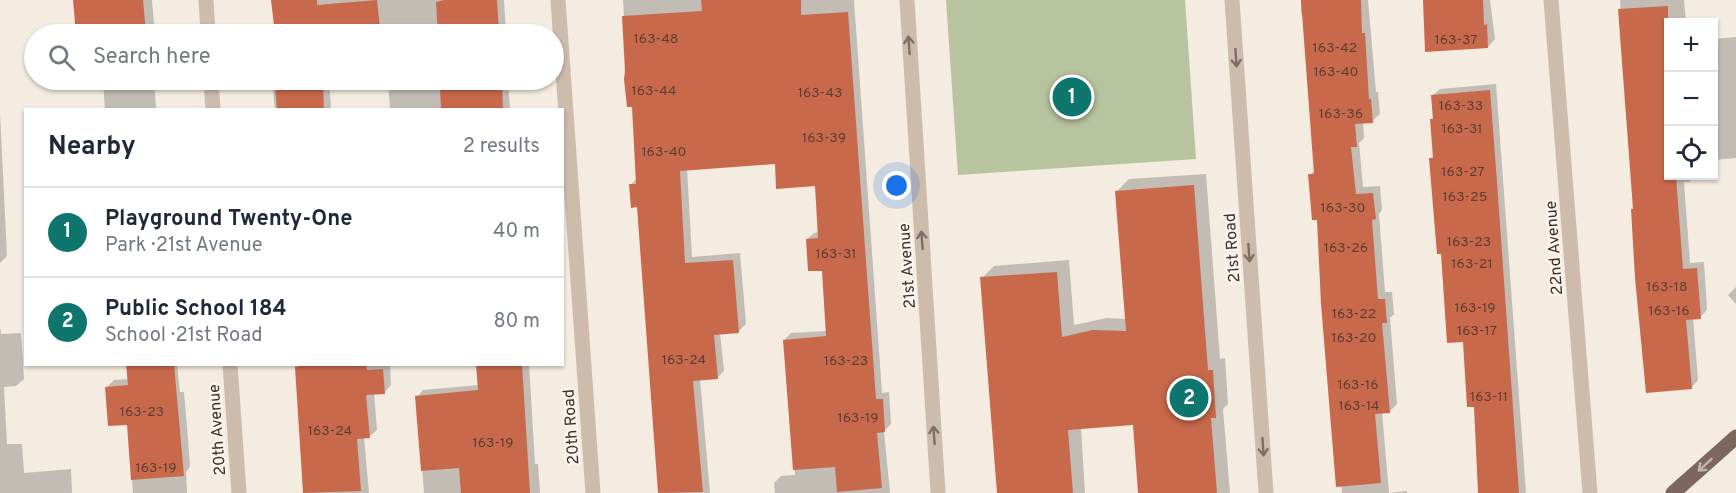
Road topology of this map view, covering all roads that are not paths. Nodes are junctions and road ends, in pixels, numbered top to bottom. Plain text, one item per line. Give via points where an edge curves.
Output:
1 (206, 0) edge
2 (558, 0) edge
3 (907, 0) edge
4 (1232, 0) edge
5 (1551, 0) edge
6 (207, 24) edge
7 (560, 24) edge
8 (564, 85) edge
9 (212, 90) edge
10 (213, 108) edge
11 (230, 366) edge
12 (1736, 437) edge
13 (239, 493) edge
14 (593, 493) edge
15 (938, 493) edge
16 (1266, 493) edge
17 (1590, 493) edge
18 (1673, 493) edge

1 - 6 street
2 - 7 street, 20th Road
15 -> 3 street, 21st Avenue
4 -> 16 street, 21st Road
5 - 17 street, 22nd Avenue
8 - 14 street, 20th Road
9 - 10 street
11 - 13 street, 20th Avenue
12 -> 18 main road

